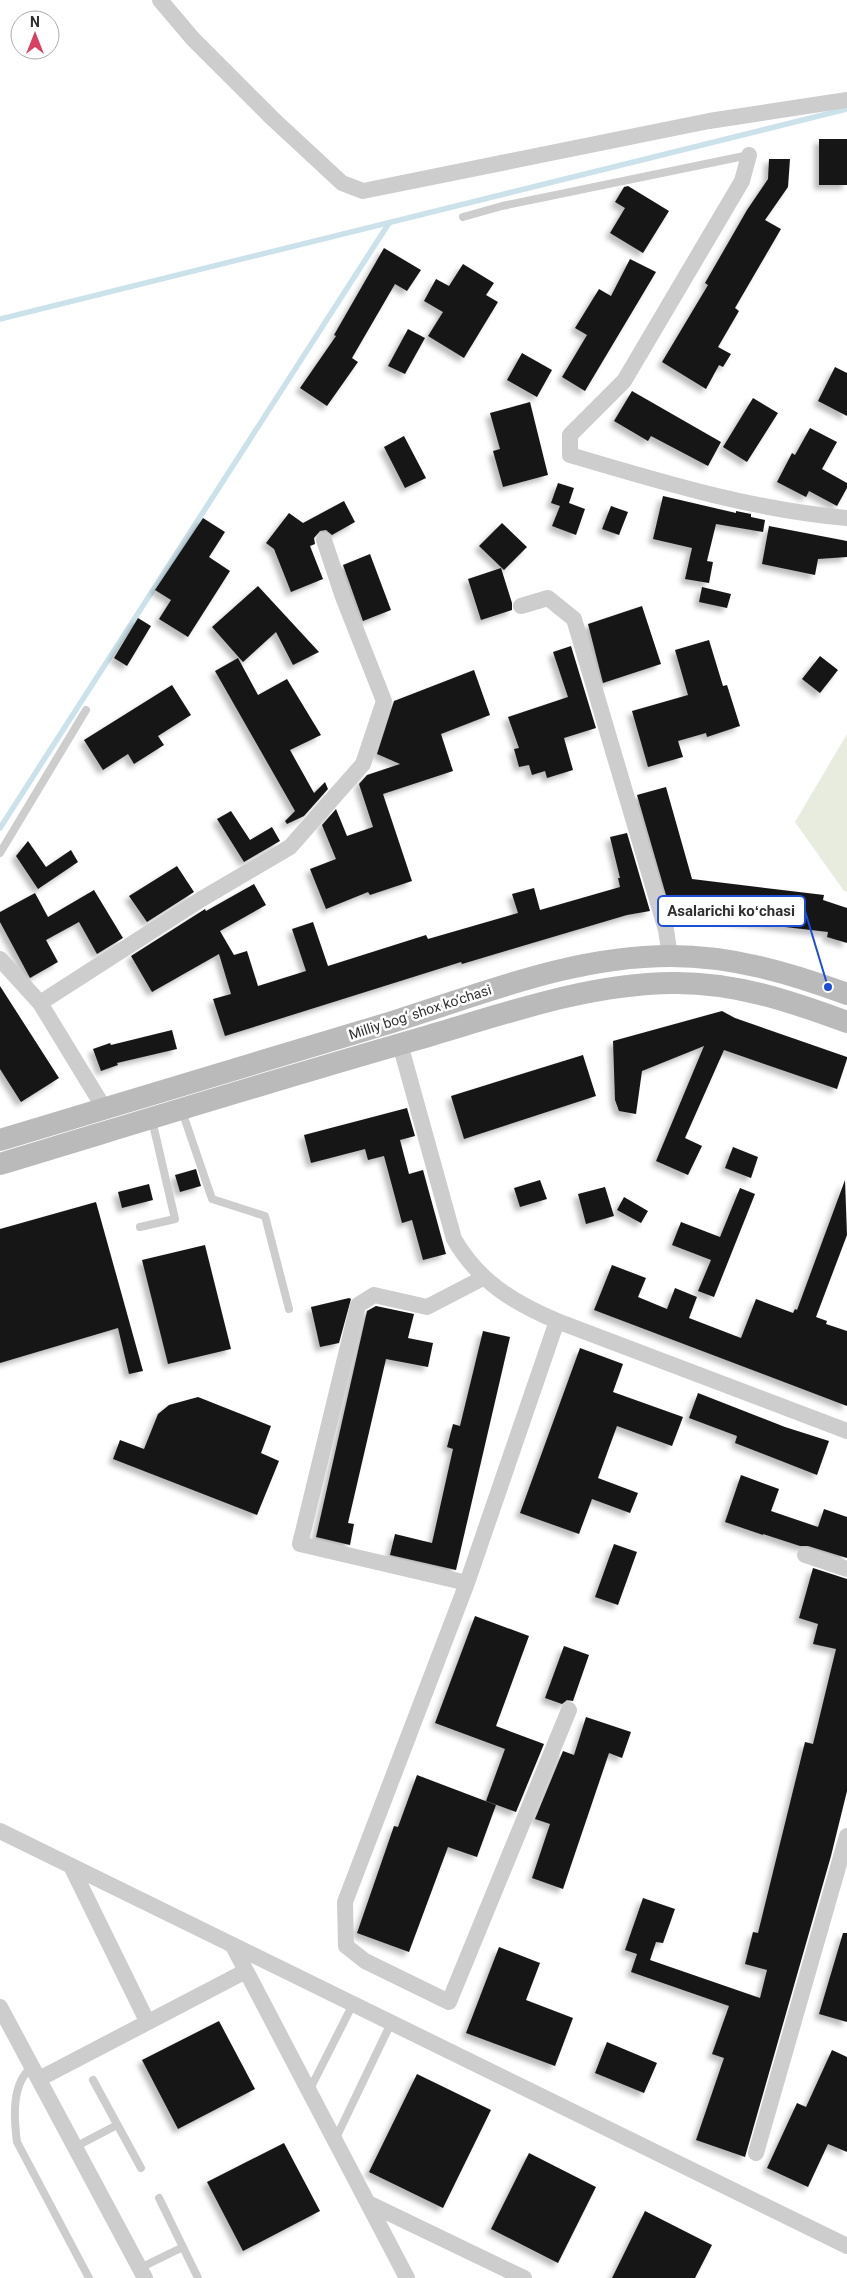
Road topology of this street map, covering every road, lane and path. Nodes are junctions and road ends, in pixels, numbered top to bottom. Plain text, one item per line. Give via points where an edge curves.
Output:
1 (160, 0) edge
2 (847, 100) edge
3 (749, 155) joint
4 (463, 217) dead end
5 (847, 518) edge
6 (324, 540) dead end
7 (522, 606) dead end
8 (86, 710) dead end
9 (0, 853) edge
10 (670, 956) junction
11 (0, 959) edge
12 (847, 994) edge
13 (40, 1003) junction
14 (847, 1022) edge
15 (400, 1044) junction
16 (104, 1108) junction
17 (181, 1109) junction
18 (151, 1118) junction
19 (0, 1140) edge
20 (0, 1164) edge
21 (140, 1227) dead end
22 (482, 1278) junction
23 (289, 1309) dead end
24 (557, 1321) junction
25 (847, 1431) edge
26 (805, 1555) dead end
27 (847, 1569) edge
28 (467, 1583) junction
29 (570, 1710) dead end
30 (0, 1831) edge
31 (847, 1836) edge
32 (71, 1866) junction
33 (234, 1946) junction
34 (246, 1970) junction
35 (353, 2004) junction
36 (0, 2007) edge
37 (147, 2021) junction
38 (391, 2023) junction
39 (35, 2073) junction
40 (93, 2080) dead end
41 (309, 2090) junction
42 (117, 2125) junction
43 (335, 2140) junction
44 (75, 2147) junction
45 (756, 2153) dead end
46 (141, 2168) dead end
47 (159, 2198) dead end
48 (368, 2202) junction
49 (847, 2246) edge
50 (183, 2247) junction
51 (142, 2273) edge
52 (89, 2278) edge
53 (198, 2278) edge
54 (407, 2278) edge
55 (524, 2278) edge

1 - 2 street via 193,39 272,118 342,183 363,191 709,121
3 - 4 lane
3 - 5 street via 742,181 624,381 570,435 570,455 692,490 805,514
6 - 13 street via 384,701 363,764 290,847 200,900
7 - 10 street via 548,598 574,619 666,930
8 - 9 lane
10 - 12 main road, Milliy bog‘ shox ko‘chasi via 745,963 807,979
10 - 16 main road, Milliy bog‘ shox ko‘chasi via 605,961 541,974
11 - 13 street
13 - 16 street
14 - 15 main road, Milliy bog‘ shox ko‘chasi via 756,992 708,984 672,983 616,988 556,1000
15 - 17 main road, Milliy bog‘ shox ko‘chasi
15 - 22 street via 454,1239
16 - 19 main road, Milliy bog‘ shox ko‘chasi
17 - 18 main road, Milliy bog‘ shox ko‘chasi
17 - 23 lane via 212,1199 264,1216
18 - 20 main road, Milliy bog‘ shox ko‘chasi
18 - 21 lane via 175,1219
22 - 24 street via 518,1303
22 - 28 street via 427,1306 374,1295 358,1305 300,1544
24 - 25 street
24 - 28 street
26 - 27 street
28 - 29 street via 345,1902 346,1946 365,1961 449,2002
30 - 32 street
31 - 45 street
32 - 33 street
32 - 37 street
33 - 34 street
33 - 35 street
34 - 37 street
34 - 41 street
35 - 38 street
35 - 41 lane
36 - 39 street
37 - 39 street
38 - 43 lane
38 - 49 street
39 - 44 street
39 - 52 lane via 27,2071 18,2093 14,2118 17,2142
40 - 42 lane
41 - 43 street
42 - 44 lane
42 - 46 lane
43 - 48 street
44 - 51 street
47 - 50 lane
48 - 54 street
48 - 55 street
50 - 51 lane
50 - 53 lane

